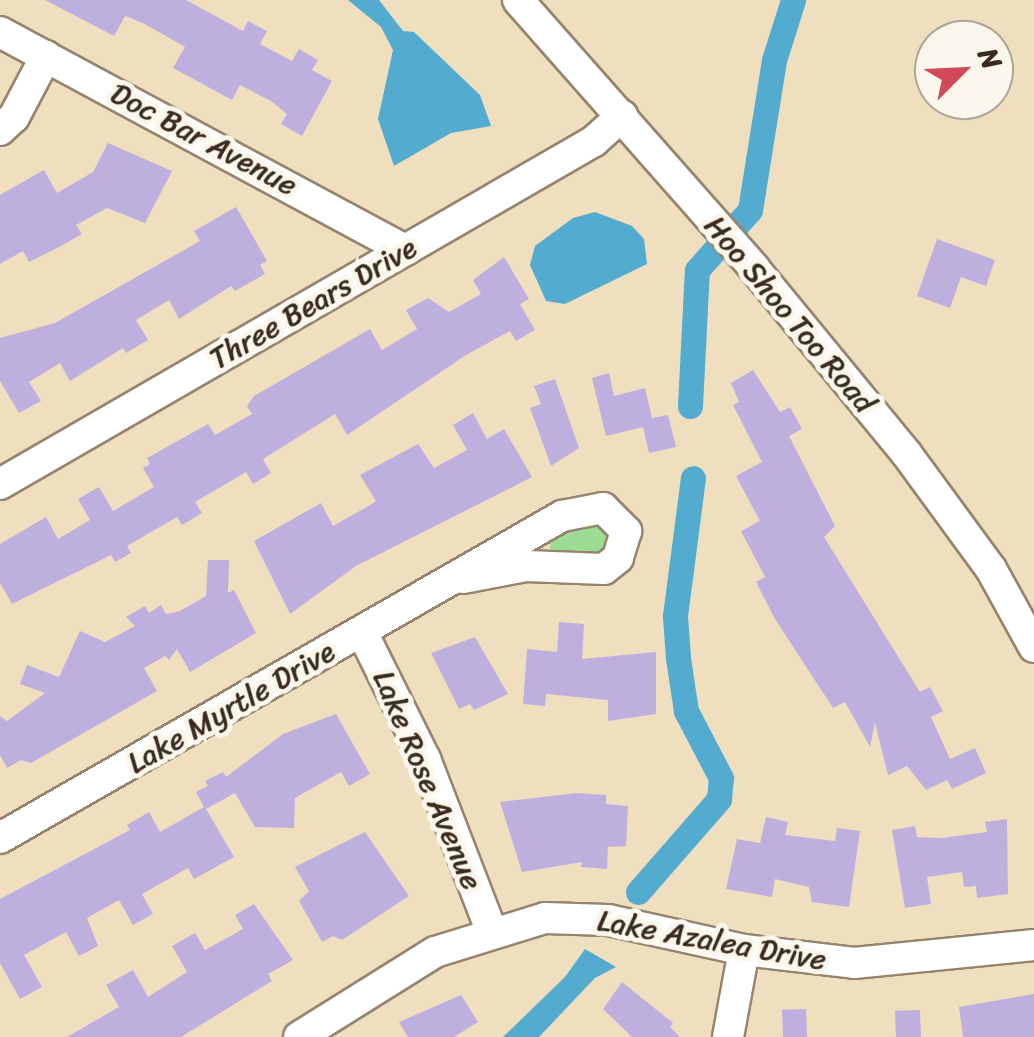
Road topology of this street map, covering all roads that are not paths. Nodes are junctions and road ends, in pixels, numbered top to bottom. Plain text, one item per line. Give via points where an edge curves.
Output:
1 (518, 0) edge
2 (0, 32) edge
3 (46, 56) junction
4 (622, 116) junction
5 (0, 130) edge
6 (405, 250) junction
7 (0, 484) edge
8 (463, 578) junction
9 (362, 632) junction
10 (1034, 647) edge
11 (0, 838) edge
12 (491, 930) junction
13 (1034, 944) edge
14 (744, 950) junction
15 (299, 1037) edge
16 (728, 1037) edge

1 - 4 street, Hoo Shoo Too Road
2 - 3 street, Doc Bar Avenue
3 - 5 street via 14,117
3 - 6 street, Doc Bar Avenue
4 - 6 street, Three Bears Drive via 598,138
4 - 10 street, Hoo Shoo Too Road via 955,516
6 - 7 street, Three Bears Drive
8 - 8 street, Lake Myrtle Drive via 576,510 604,508 626,531 623,550 604,569 526,566
8 - 9 street, Lake Myrtle Drive
9 - 11 street, Lake Myrtle Drive
9 - 12 street, Lake Rose Avenue via 425,759
12 - 14 street, Lake Azalea Drive via 546,918 592,918
12 - 15 street, Lake Azalea Drive via 372,986
13 - 14 street, Lake Azalea Drive via 854,963
14 - 16 street

